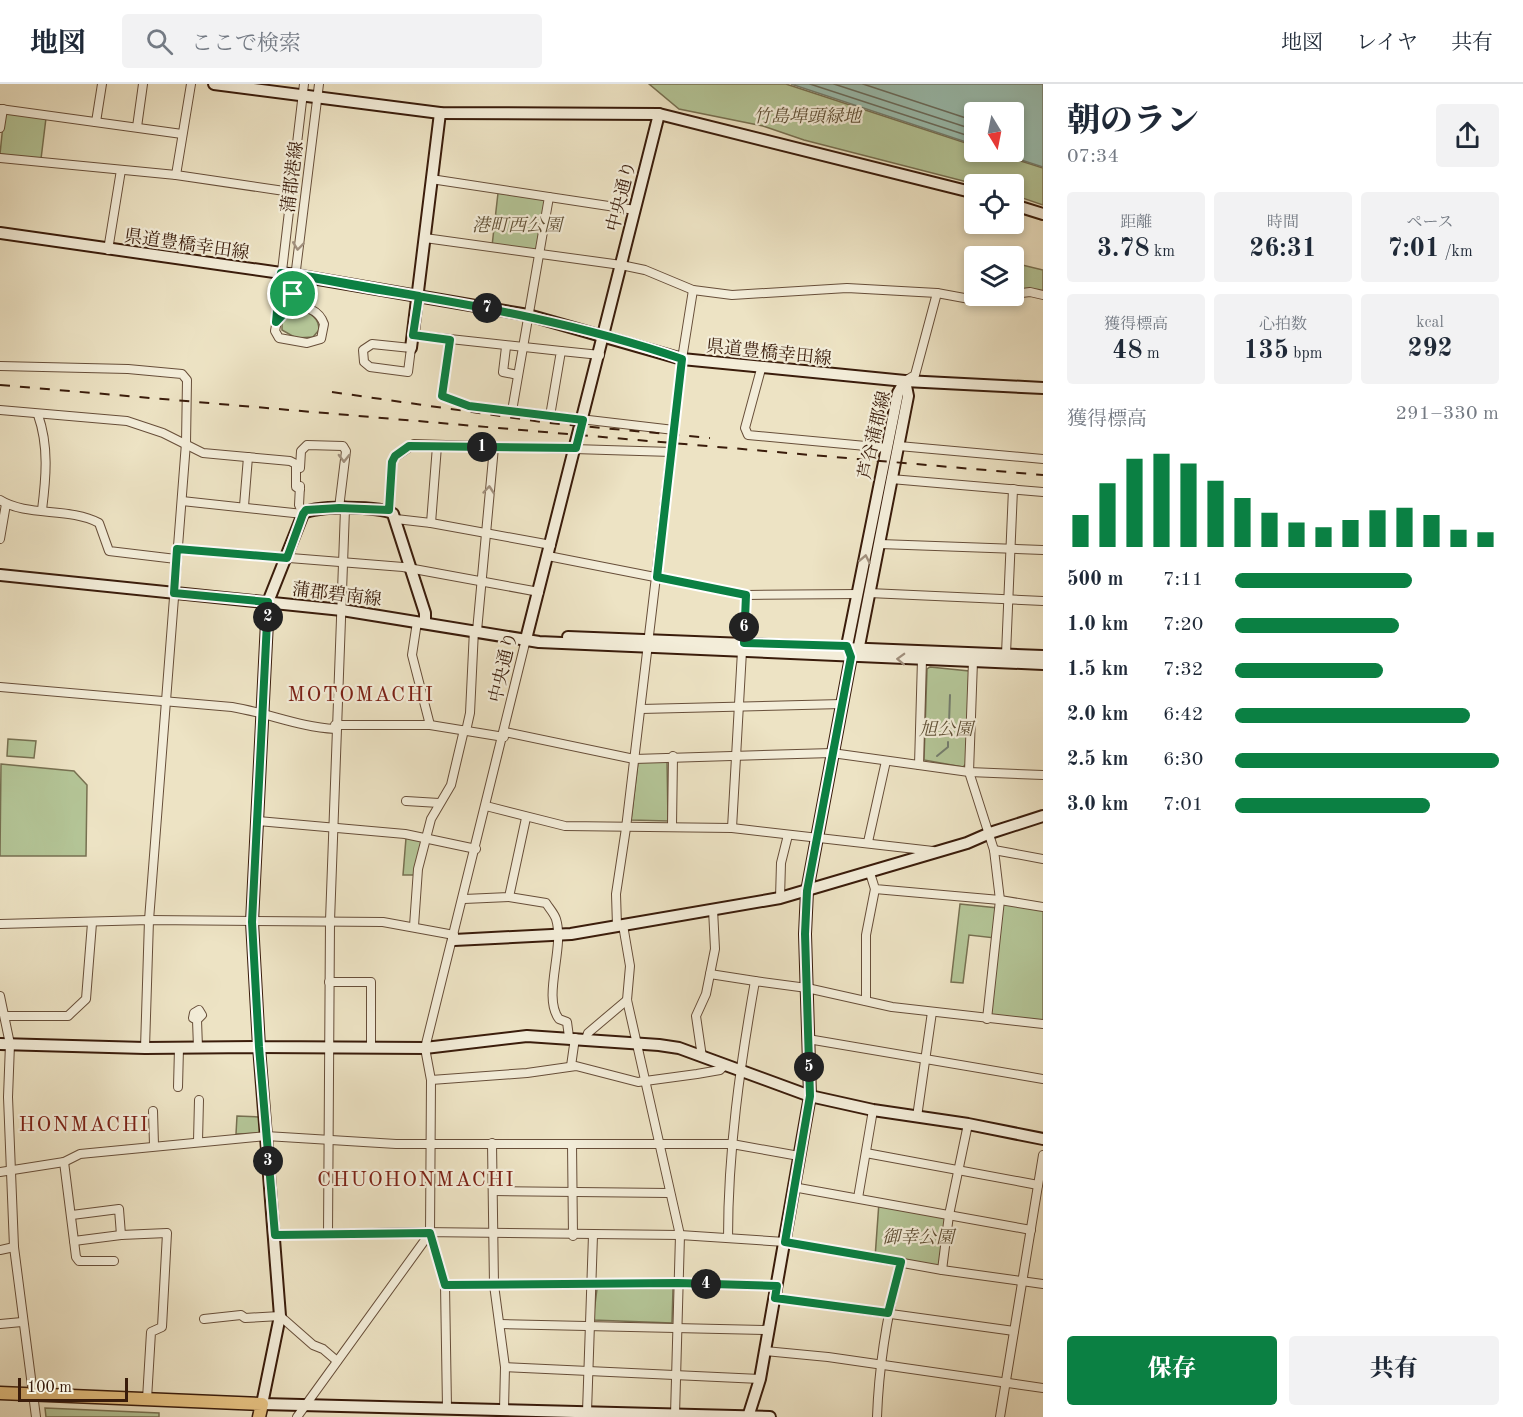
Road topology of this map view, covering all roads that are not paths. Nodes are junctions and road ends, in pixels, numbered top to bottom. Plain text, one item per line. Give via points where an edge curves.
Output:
1 (102, 84) edge
2 (143, 84) edge
3 (191, 84) edge
4 (214, 84) edge
5 (304, 84) edge
6 (319, 84) edge
7 (303, 96) junction
8 (317, 97) junction
9 (1, 109) edge
10 (440, 113) junction
11 (659, 114) junction
12 (96, 122) junction
13 (136, 127) junction
14 (0, 128) edge
15 (182, 134) junction
16 (0, 158) edge
17 (121, 170) junction
18 (176, 175) junction
19 (431, 179) junction
20 (964, 190) edge
21 (291, 192) junction
22 (549, 197) junction
23 (1024, 208) edge
24 (635, 210) junction
25 (1043, 214) edge
26 (0, 233) edge
27 (425, 238) junction
28 (108, 249) junction
29 (538, 255) junction
30 (621, 265) junction
31 (281, 273) junction
32 (295, 274) junction
33 (693, 290) junction
34 (937, 293) junction
35 (1024, 293) edge
36 (1043, 295) edge
37 (419, 296) junction
38 (964, 298) edge
39 (303, 307) junction
40 (528, 315) junction
41 (276, 322) junction
42 (413, 335) junction
43 (605, 336) junction
44 (450, 340) junction
45 (525, 346) junction
46 (506, 347) junction
47 (411, 348) junction
48 (561, 351) junction
49 (600, 355) junction
50 (682, 359) junction
51 (0, 366) edge
52 (761, 369) junction
53 (518, 375) junction
54 (905, 381) junction
55 (1043, 388) edge
56 (0, 410) edge
57 (512, 411) junction
58 (38, 415) junction
59 (550, 416) junction
60 (583, 420) junction
61 (674, 430) junction
62 (186, 443) junction
63 (437, 446) junction
64 (899, 446) junction
65 (494, 447) junction
66 (576, 448) junction
67 (887, 448) junction
68 (672, 452) junction
69 (248, 457) junction
70 (1043, 459) edge
71 (891, 479) junction
72 (300, 489) junction
73 (1013, 489) junction
74 (1043, 492) edge
75 (182, 501) junction
76 (3, 502) edge
77 (244, 506) junction
78 (342, 508) junction
79 (42, 510) junction
80 (303, 514) junction
81 (393, 515) junction
82 (431, 523) junction
83 (485, 534) junction
84 (0, 539) edge
85 (880, 544) junction
86 (177, 549) junction
87 (1010, 549) junction
88 (1043, 550) edge
89 (549, 551) junction
90 (287, 558) junction
91 (176, 559) junction
92 (344, 562) junction
93 (411, 568) junction
94 (0, 575) edge
95 (657, 577) junction
96 (481, 580) junction
97 (539, 592) junction
98 (174, 593) junction
99 (870, 593) junction
100 (858, 594) junction
101 (746, 595) junction
102 (1009, 600) junction
103 (1043, 601) edge
104 (268, 602) junction
105 (342, 610) junction
106 (421, 622) junction
107 (475, 630) junction
108 (526, 639) junction
109 (648, 643) junction
110 (847, 646) junction
111 (859, 646) junction
112 (743, 647) junction
113 (1006, 654) junction
114 (1043, 656) edge
115 (851, 657) junction
116 (922, 659) junction
117 (973, 661) junction
118 (1043, 664) edge
119 (0, 687) edge
120 (166, 701) junction
121 (842, 704) junction
122 (740, 707) junction
123 (641, 709) junction
124 (263, 712) junction
125 (430, 725) junction
126 (335, 727) junction
127 (465, 730) junction
128 (505, 734) junction
129 (832, 753) junction
130 (736, 755) junction
131 (673, 756) junction
132 (634, 759) junction
133 (886, 761) junction
134 (920, 765) junction
135 (969, 772) junction
136 (1043, 775) edge
137 (406, 801) dead end
138 (439, 803) junction
139 (486, 806) junction
140 (1043, 816) edge
141 (526, 818) junction
142 (258, 821) junction
143 (333, 826) junction
144 (672, 826) junction
145 (626, 828) junction
146 (732, 828) junction
147 (990, 833) junction
148 (788, 835) junction
149 (427, 837) junction
150 (816, 839) junction
151 (868, 842) junction
152 (476, 849) junction
153 (994, 850) junction
154 (934, 851) junction
155 (1043, 859) edge
156 (870, 873) junction
157 (875, 889) junction
158 (807, 891) junction
159 (509, 897) junction
160 (780, 898) junction
161 (464, 899) junction
162 (1000, 900) junction
163 (1043, 907) edge
164 (713, 909) junction
165 (150, 920) junction
166 (330, 921) junction
167 (252, 922) junction
168 (92, 923) junction
169 (0, 924) edge
170 (414, 926) junction
171 (620, 926) junction
172 (558, 935) junction
173 (454, 937) junction
174 (710, 974) junction
175 (755, 981) junction
176 (328, 982) junction
177 (807, 988) junction
178 (0, 996) edge
179 (627, 1000) junction
180 (866, 1001) junction
181 (932, 1012) junction
182 (6, 1016) junction
183 (987, 1019) junction
184 (198, 1020) dead end
185 (1043, 1024) edge
186 (576, 1038) junction
187 (808, 1039) junction
188 (638, 1043) junction
189 (5, 1044) edge
190 (259, 1047) junction
191 (327, 1047) junction
192 (145, 1048) junction
193 (179, 1048) junction
194 (198, 1048) junction
195 (371, 1048) junction
196 (425, 1048) junction
197 (702, 1057) junction
198 (924, 1058) junction
199 (725, 1065) junction
200 (571, 1066) junction
201 (739, 1070) junction
202 (1043, 1079) edge
203 (431, 1080) junction
204 (647, 1081) junction
205 (178, 1087) dead end
206 (810, 1096) junction
207 (4, 1097) edge
208 (199, 1100) dead end
209 (873, 1110) junction
210 (153, 1111) dead end
211 (917, 1117) junction
212 (968, 1124) junction
213 (266, 1136) junction
214 (1043, 1139) edge
215 (198, 1141) junction
216 (328, 1142) junction
217 (492, 1143) junction
218 (430, 1144) junction
219 (572, 1144) junction
220 (732, 1144) junction
221 (154, 1145) junction
222 (660, 1145) junction
223 (866, 1153) junction
224 (1043, 1155) edge
225 (799, 1156) junction
226 (64, 1162) junction
227 (958, 1171) junction
228 (0, 1172) edge
229 (10, 1172) junction
230 (1038, 1185) junction
231 (793, 1187) junction
232 (492, 1191) junction
233 (573, 1192) junction
234 (669, 1193) junction
235 (858, 1198) junction
236 (72, 1215) junction
237 (949, 1215) junction
238 (1031, 1230) junction
239 (430, 1233) junction
240 (328, 1234) junction
241 (492, 1234) junction
242 (121, 1235) junction
243 (275, 1235) junction
244 (593, 1235) junction
245 (680, 1235) junction
246 (573, 1236) junction
247 (728, 1238) junction
248 (74, 1241) junction
249 (785, 1242) junction
250 (14, 1247) junction
251 (0, 1250) edge
252 (114, 1261) dead end
253 (901, 1262) junction
254 (942, 1270) junction
255 (1022, 1280) junction
256 (678, 1283) junction
257 (591, 1284) junction
258 (1043, 1284) edge
259 (445, 1285) junction
260 (494, 1285) junction
261 (777, 1286) junction
262 (775, 1298) junction
263 (888, 1313) junction
264 (280, 1316) junction
265 (204, 1319) dead end
266 (22, 1322) junction
267 (0, 1324) edge
268 (500, 1324) junction
269 (589, 1327) junction
270 (676, 1330) junction
271 (769, 1330) junction
272 (1014, 1331) junction
273 (765, 1351) junction
274 (337, 1361) junction
275 (879, 1365) junction
276 (505, 1367) junction
277 (588, 1371) junction
278 (677, 1376) junction
279 (760, 1379) junction
280 (1005, 1382) junction
281 (1043, 1388) edge
282 (0, 1393) edge
283 (34, 1394) junction
284 (147, 1399) junction
285 (262, 1404) junction
286 (306, 1405) junction
287 (351, 1406) junction
288 (504, 1409) junction
289 (447, 1412) edge
290 (587, 1412) junction
291 (552, 1414) edge
292 (648, 1415) edge
293 (675, 1415) junction
294 (36, 1417) edge
295 (260, 1417) edge
296 (297, 1417) edge
297 (352, 1417) edge
298 (748, 1417) edge
299 (770, 1417) edge
300 (877, 1417) edge
301 (1000, 1417) edge

1 - 12 street
2 - 13 street
3 - 15 street
4 - 7 street
5 - 7 street, 蒲郡港線
6 - 8 street, 蒲郡港線
7 - 8 street
7 - 21 street, 蒲郡港線
8 - 10 street
8 -> 32 street, 蒲郡港線
9 - 12 street
9 - 14 street
10 - 11 street
10 - 19 street
11 - 20 street
11 - 24 street, 中央通り
12 - 13 street
13 - 15 street
15 - 18 street
16 - 17 street
17 - 18 street
17 - 28 street
18 - 21 street
19 - 22 street
19 - 27 street
21 - 31 street, 蒲郡港線
22 - 24 street
22 - 29 street
23 - 25 street
24 - 30 street, 中央通り
26 - 28 street, 県道豊橋幸田線
27 - 29 street
27 - 37 street
28 - 31 street, 県道豊橋幸田線
29 - 30 street
29 - 40 street
30 - 33 street via 645,270
30 - 43 street, 中央通り
31 - 32 street, 県道豊橋幸田線
31 - 41 street, 蒲郡港線
32 - 37 street, 県道豊橋幸田線
32 - 39 street, 蒲郡港線 via 294,299
33 - 34 street via 732,295 847,288
33 - 50 street
34 - 38 street
34 - 54 street via 915,375
35 - 36 street
37 - 40 street, 県道豊橋幸田線
37 - 42 street
39 - 41 street via 287,310
39 - 41 street via 318,313 324,321 324,336 317,342 279,338
40 - 43 street, 県道豊橋幸田線
40 - 45 street
42 - 44 street
42 - 47 street
43 - 49 street, 中央通り
43 - 50 street, 県道豊橋幸田線
44 - 46 street
44 - 57 street via 442,396 469,406
45 - 46 street
45 - 48 street
45 - 53 street
46 - 53 street via 503,372
47 - 47 street via 408,372 370,367 362,357 363,350 372,344
48 - 49 street
48 - 59 street
49 - 60 street, 中央通り
50 - 52 street, 県道豊橋幸田線
50 - 61 street
51 - 62 street via 182,374 187,380
52 - 54 street, 県道豊橋幸田線
52 - 67 street via 745,428 748,435
53 - 57 street
54 - 55 street, 県道豊橋幸田線
54 - 64 street, 芦谷蒲郡線 via 908,396
54 - 67 street, 芦谷蒲郡線 via 898,393
56 - 58 street
57 - 59 street
58 - 62 street via 127,421
58 - 79 street via 47,474
59 - 60 street
60 - 61 street
60 - 66 street, 中央通り
61 - 68 street
62 - 69 street via 202,453
62 - 75 street
63 - 65 street
63 - 81 street via 409,446 395,456
63 - 82 street
64 - 70 street
64 - 71 street, 芦谷蒲郡線
65 - 66 street
83 -> 65 street
66 - 68 street
66 - 89 street, 中央通り
100 -> 67 street, 芦谷蒲郡線
68 - 95 street
69 - 72 street via 296,464 296,487
69 - 77 street
71 - 73 street
71 - 85 street, 芦谷蒲郡線
72 -> 78 street via 303,448 311,443 343,446 346,451
72 - 80 street
73 - 74 street
73 - 87 street
75 - 77 street
75 - 86 street
76 - 79 street
76 - 84 street
77 - 80 street
78 - 80 street via 313,508
78 - 81 street
78 - 92 street
79 - 91 street via 87,516 99,523 109,551
80 - 90 street
81 - 82 street
81 - 93 street
82 - 83 street
83 - 89 street
83 - 96 street
85 - 87 street
85 - 99 street, 芦谷蒲郡線
86 - 90 street
86 - 91 street
87 - 88 street
87 - 102 street
89 - 95 street
89 - 97 street, 中央通り
90 - 92 street
90 - 104 street
91 - 98 street
92 - 93 street
92 - 105 street
93 - 96 street
93 - 106 street via 425,613
94 - 98 street, 蒲郡碧南線
95 - 101 street
95 - 109 street
96 - 97 street
96 - 107 street
97 - 108 street, 中央通り
98 - 104 street, 蒲郡碧南線
98 - 120 street
99 - 102 street
99 - 111 street, 芦谷蒲郡線
100 - 101 street
100 - 110 street, 芦谷蒲郡線
101 - 112 street
102 - 103 street
102 - 113 street
104 - 105 street, 蒲郡碧南線
104 - 124 street
105 - 106 street, 蒲郡碧南線
105 - 126 street
106 - 107 street, 蒲郡碧南線
106 - 125 street via 412,656
107 - 108 street, 蒲郡碧南線
107 - 127 street via 471,713
108 - 109 street, 蒲郡碧南線 via 540,636
108 - 128 street, 中央通り
109 - 112 street, 蒲郡碧南線
109 - 123 street
110 - 111 street, 蒲郡碧南線
110 - 112 street, 蒲郡碧南線
110 - 115 street
111 - 113 street
111 - 115 street, 芦谷蒲郡線
112 - 115 street, 蒲郡碧南線
112 - 122 street
113 - 114 street
116 -> 115 street
115 - 121 street
116 - 117 street
116 - 134 street
117 - 118 street
117 - 135 street
119 - 120 street
120 - 124 street
120 - 165 street
121 - 122 street
121 - 129 street
122 - 123 street
122 - 130 street
123 - 132 street
124 - 126 street via 312,728
124 - 142 street
125 - 126 street
125 - 127 street
126 - 143 street
127 - 128 street
127 - 138 street via 450,785
128 - 132 street
128 - 139 street, 中央通り
129 - 130 street
129 - 133 street
129 - 150 street
130 - 131 street
130 - 146 street
131 - 132 street
131 - 144 street
132 - 145 street
133 - 134 street
133 - 151 street
134 - 135 street
135 - 136 street
135 - 147 street
137 - 138 street
138 - 149 street
139 - 141 street
139 - 152 street, 中央通り
140 - 147 street
141 - 145 street via 565,826
141 - 159 street
142 - 143 street
142 - 167 street
143 - 149 street
143 - 166 street
144 - 145 street
144 - 146 street
145 - 171 street via 616,894
146 - 148 street
147 - 153 street
147 - 154 street
148 - 150 street
148 - 160 street via 781,863
149 - 152 street
149 - 170 street via 418,869
150 - 151 street
150 - 158 street
151 - 154 street
152 - 161 street, 中央通り
153 - 155 street
153 - 162 street
154 - 156 street
156 - 157 street
156 - 158 street
157 - 162 street
157 - 180 street via 866,934
158 - 160 street
158 - 177 street
159 - 161 street
159 - 172 street via 546,903 555,918
160 - 164 street
161 - 173 street, 中央通り
162 - 163 street
162 - 183 street
164 - 171 street
164 - 174 street via 715,949
165 - 167 street
165 - 168 street
165 - 192 street
166 - 167 street
166 - 170 street
166 - 176 street
167 - 190 street
168 - 169 street
168 - 182 street via 86,999 68,1016
170 - 173 street
171 - 172 street
171 - 179 street via 630,966
172 - 173 street
172 - 186 street via 552,1005
173 - 196 street, 中央通り
174 - 175 street
174 - 197 street via 696,1016
175 - 177 street
175 - 201 street
176 - 191 street
176 - 195 street via 371,982
177 - 180 street
177 - 187 street
178 - 182 street
179 - 186 street via 588,1033
179 - 188 street
180 - 181 street
181 - 183 street
181 - 198 street
182 - 189 street
183 - 185 street
184 - 194 street
186 - 188 street
186 - 196 street via 512,1037
186 - 200 street
187 - 198 street
187 - 206 street
188 - 197 street via 679,1048
188 - 204 street
189 - 192 street
189 - 207 street
190 - 191 street
190 - 194 street
190 - 213 street
191 - 195 street
191 - 216 street
192 - 193 street
193 - 194 street
193 - 205 street
195 - 196 street
196 - 203 street, 中央通り
197 - 199 street
198 - 202 street
198 - 211 street
199 - 201 street
199 - 204 street via 720,1070
200 - 203 street
200 - 204 street
201 - 206 street
201 - 220 street
203 - 218 street, 中央通り
204 - 222 street
206 - 209 street
206 - 225 street
207 - 229 street
208 - 215 street
209 - 211 street
209 - 223 street
210 - 221 street
211 - 212 street
212 - 214 street
212 - 227 street
213 - 215 street
213 - 216 street
213 - 243 street
215 - 221 street
216 - 218 street
216 - 240 street
217 - 218 street
217 - 219 street
217 - 232 street
218 - 239 street, 中央通り
219 - 222 street
219 - 233 street
220 - 222 street
220 - 225 street
220 - 247 street
221 - 226 street via 80,1154
222 - 234 street
223 - 227 street
223 - 235 street
224 - 230 street
225 - 231 street
226 - 229 street
226 - 236 street
227 - 230 street
227 - 237 street
228 - 229 street
229 - 250 street
230 - 238 street
231 - 235 street
231 - 249 street
232 - 233 street
232 - 241 street
233 - 234 street
233 - 246 street
234 - 245 street
235 - 237 street
236 - 242 street via 119,1209
236 - 248 street
237 - 238 street
237 - 254 street
238 - 255 street
239 - 240 street
239 - 241 street
239 - 259 street, 中央通り
239 - 274 street
240 - 243 street
241 - 246 street
241 - 260 street
242 - 248 street
242 - 284 street via 168,1233 162,1327 151,1332
243 - 264 street
244 - 245 street
244 - 246 street
244 - 257 street
245 - 247 street
245 - 256 street
247 - 249 street
248 - 252 street via 79,1262
249 - 253 street
249 - 261 street
250 - 251 street
250 - 266 street
253 - 254 street
253 - 263 street
254 - 255 street
255 - 258 street
255 - 272 street
256 - 257 street
256 - 261 street
256 - 270 street
257 - 260 street
257 - 269 street
259 - 260 street
259 - 289 street, 中央通り
260 - 268 street
261 - 262 street
262 - 263 street
262 - 271 street
263 - 272 street
263 - 275 street
264 - 265 street
264 - 274 street
264 - 285 street
266 - 267 street
266 - 283 street
268 - 269 street
268 - 276 street
269 - 270 street
269 - 277 street
270 - 271 street
270 - 278 street
271 - 273 street
272 - 280 street
273 - 275 street
273 - 279 street
274 - 286 street
275 - 280 street
275 - 300 street
276 - 277 street
276 - 288 street
277 - 278 street
277 - 290 street
278 - 279 street
278 - 293 street
279 - 298 street
280 - 281 street
280 - 301 street
282 - 283 main road
283 - 284 main road
283 - 294 street
284 - 285 main road
285 - 286 street
285 - 295 main road
286 - 287 street
286 - 296 street
287 - 289 street
287 - 297 street
288 - 289 street
288 - 291 street
290 - 291 street
290 - 292 street
292 - 293 street
293 - 298 street
298 - 299 street

